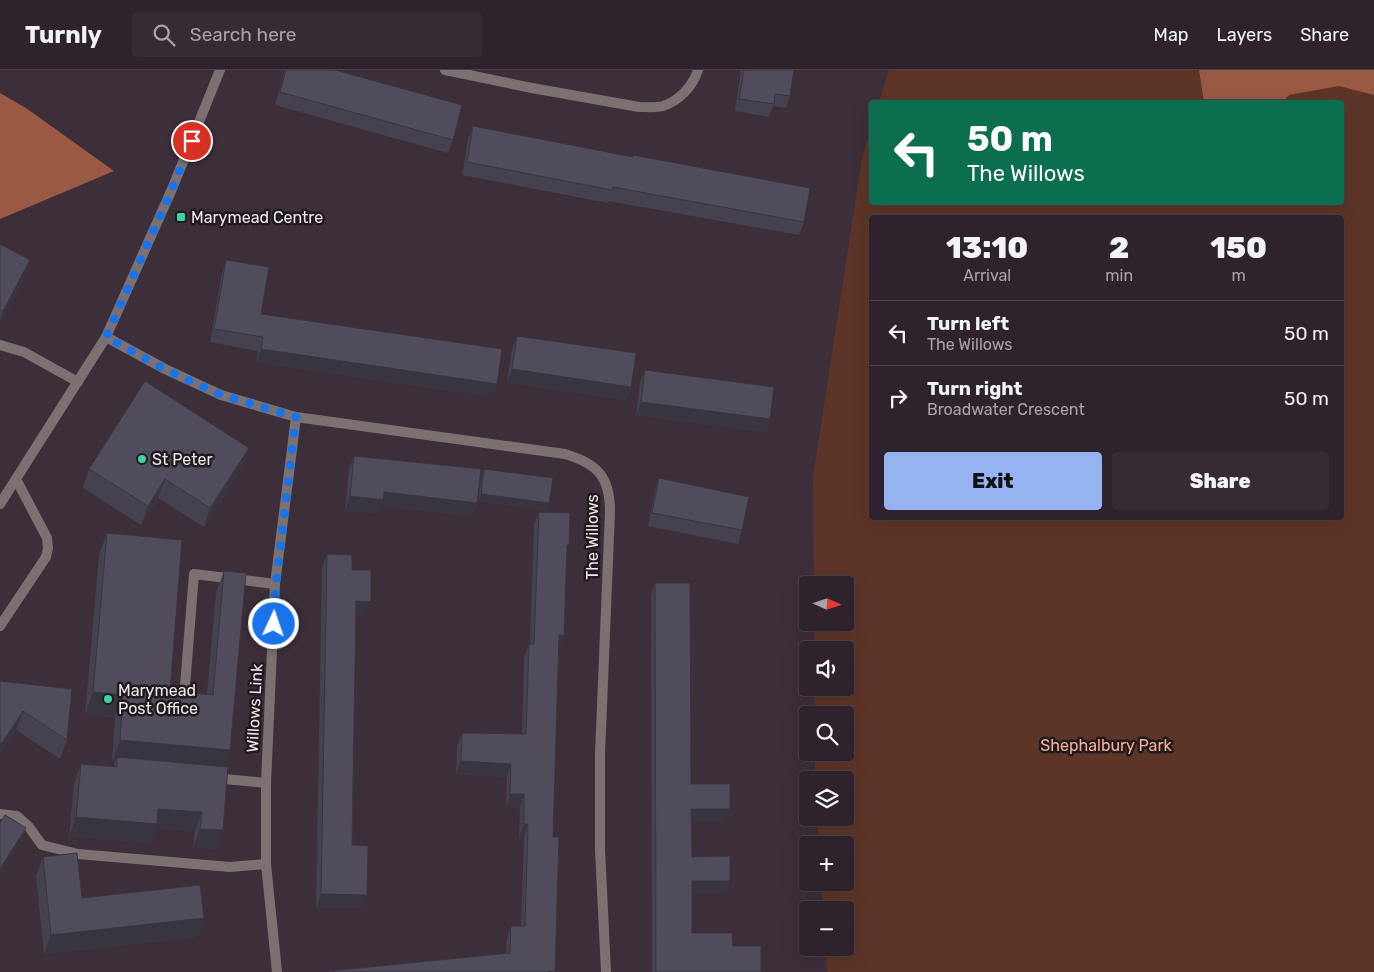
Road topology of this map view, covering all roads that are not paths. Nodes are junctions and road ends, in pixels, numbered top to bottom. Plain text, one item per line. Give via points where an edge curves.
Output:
1 (220, 70) edge
2 (445, 70) edge
3 (698, 70) edge
4 (106, 337) junction
5 (0, 345) edge
6 (78, 382) junction
7 (296, 417) junction
8 (16, 479) junction
9 (0, 504) edge
10 (276, 584) junction
11 (0, 626) edge
12 (184, 698) edge
13 (207, 777) edge
14 (266, 783) junction
15 (0, 814) edge
16 (266, 864) junction
17 (276, 972) edge
18 (606, 972) edge

1 - 4 street via 172,189
2 - 3 street via 652,108 672,102 681,95 689,88
4 - 6 street
4 - 7 street, The Willows via 221,395
5 - 6 street via 24,352
6 - 8 street
7 - 10 street, Willows Link
7 - 18 street, The Willows via 565,454 587,462 602,475 610,498 600,754 600,849
8 - 9 street
8 - 11 street via 47,538 48,548 46,557
10 - 12 street via 194,574
10 - 14 street, Willows Link
13 - 14 street
14 - 16 street, Willows Link
15 - 16 street via 16,816 42,845 70,853 230,867
16 - 17 street, Willows Link

